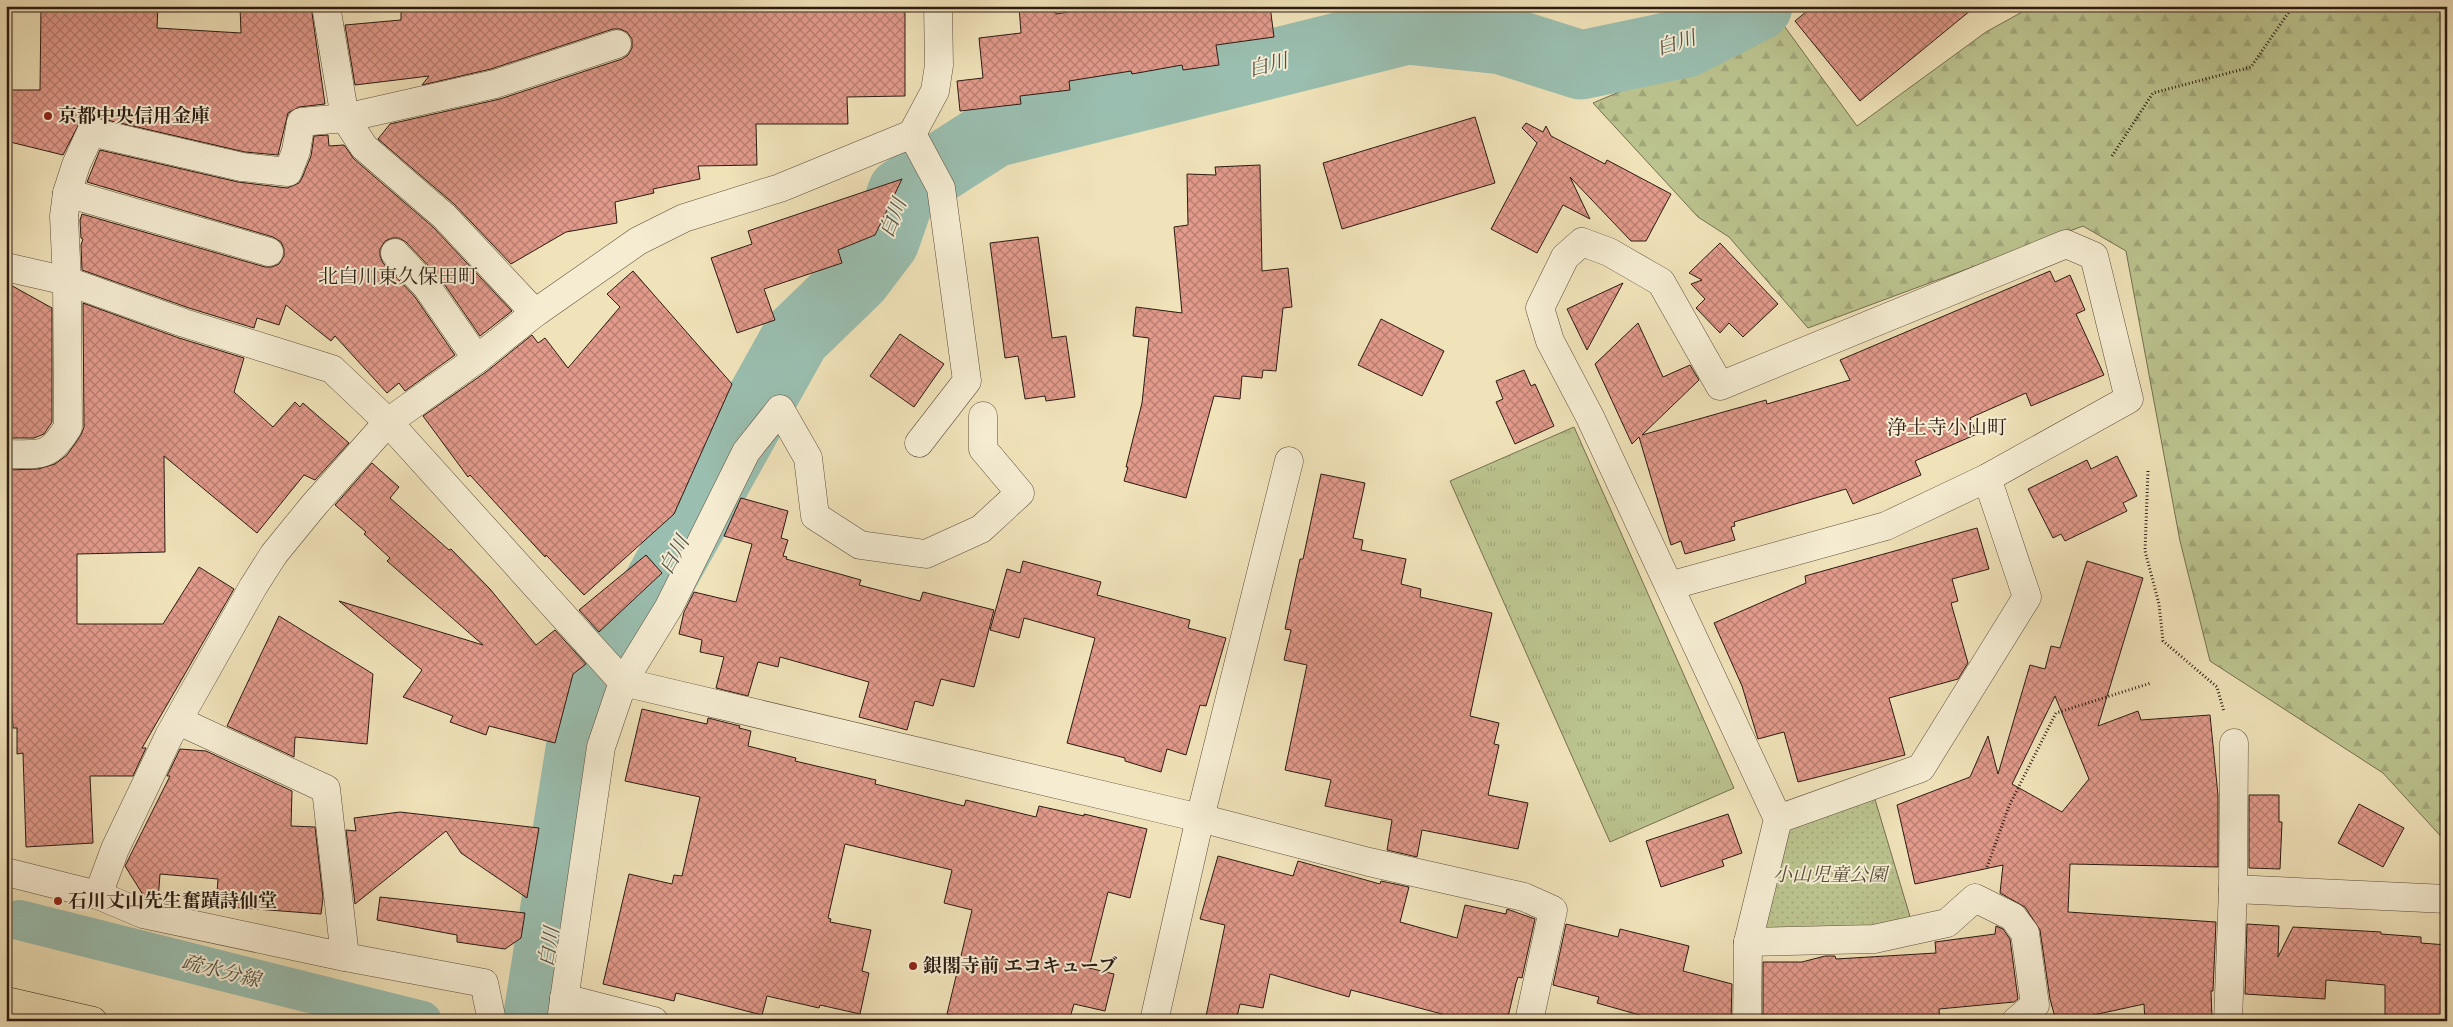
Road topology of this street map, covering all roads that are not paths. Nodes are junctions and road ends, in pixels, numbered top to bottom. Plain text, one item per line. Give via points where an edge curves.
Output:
1 (326, 6) edge
2 (938, 6) edge
3 (617, 44) dead end
4 (345, 118) junction
5 (916, 141) junction
6 (67, 193) junction
7 (269, 252) dead end
8 (395, 253) dead end
9 (6, 267) edge
10 (67, 282) junction
11 (534, 313) junction
12 (477, 359) junction
13 (955, 397) junction
14 (388, 422) junction
15 (919, 443) dead end
16 (6, 454) edge
17 (1289, 461) dead end
18 (1987, 478) junction
19 (1669, 586) junction
20 (618, 677) junction
21 (179, 721) junction
22 (2234, 743) road end
23 (1200, 818) junction
24 (1778, 818) junction
25 (6, 872) edge
26 (2233, 889) junction
27 (98, 895) junction
28 (2447, 899) edge
29 (1748, 942) junction
30 (346, 957) junction
31 (6, 1001) edge
32 (563, 1010) edge
33 (93, 1021) edge
34 (492, 1021) edge
35 (654, 1021) edge
36 (1154, 1021) edge
37 (1529, 1021) edge
38 (1747, 1021) edge
39 (2016, 1021) edge
40 (2228, 1021) edge

1 - 4 street
2 - 5 street via 939,65 935,91
3 - 4 street via 495,84
4 - 6 street via 301,122 288,172 233,165 91,132
4 - 11 street via 364,147 444,216
5 - 11 street via 684,218 638,241
5 - 13 street via 941,188 967,381
6 - 7 street
6 - 10 street via 64,216
8 - 12 street via 427,287
9 - 10 street
10 - 14 street via 332,369
10 - 16 street via 68,427 58,443 44,454
11 - 12 street
12 - 14 street
13 - 15 street
13 - 20 street via 988,420 983,449 1020,493 981,529 926,554 860,545 815,516 808,458 780,409 746,452 668,607
14 - 20 street
14 - 21 street via 274,554 209,663
17 - 23 street
18 - 19 street via 1886,526
18 - 19 street via 2129,399 2094,256 2066,244 1720,386 1661,282 1609,252 1582,242 1565,257 1540,308 1550,340
18 - 24 street via 2027,597 1921,768
19 - 24 street
20 - 23 street
20 - 32 street via 600,747
21 - 27 street via 115,850
21 - 30 street via 326,789
22 - 26 street
23 - 36 street
23 - 37 street via 1369,862 1524,897 1553,910
24 - 29 street
25 - 27 street
26 - 28 street
26 - 40 street
27 - 30 street via 143,914
29 - 38 street
29 - 39 street via 1874,939 1947,923 1975,898 2013,916 2025,933 2035,1005
30 - 34 street via 484,983
31 - 33 main road
32 - 35 street

